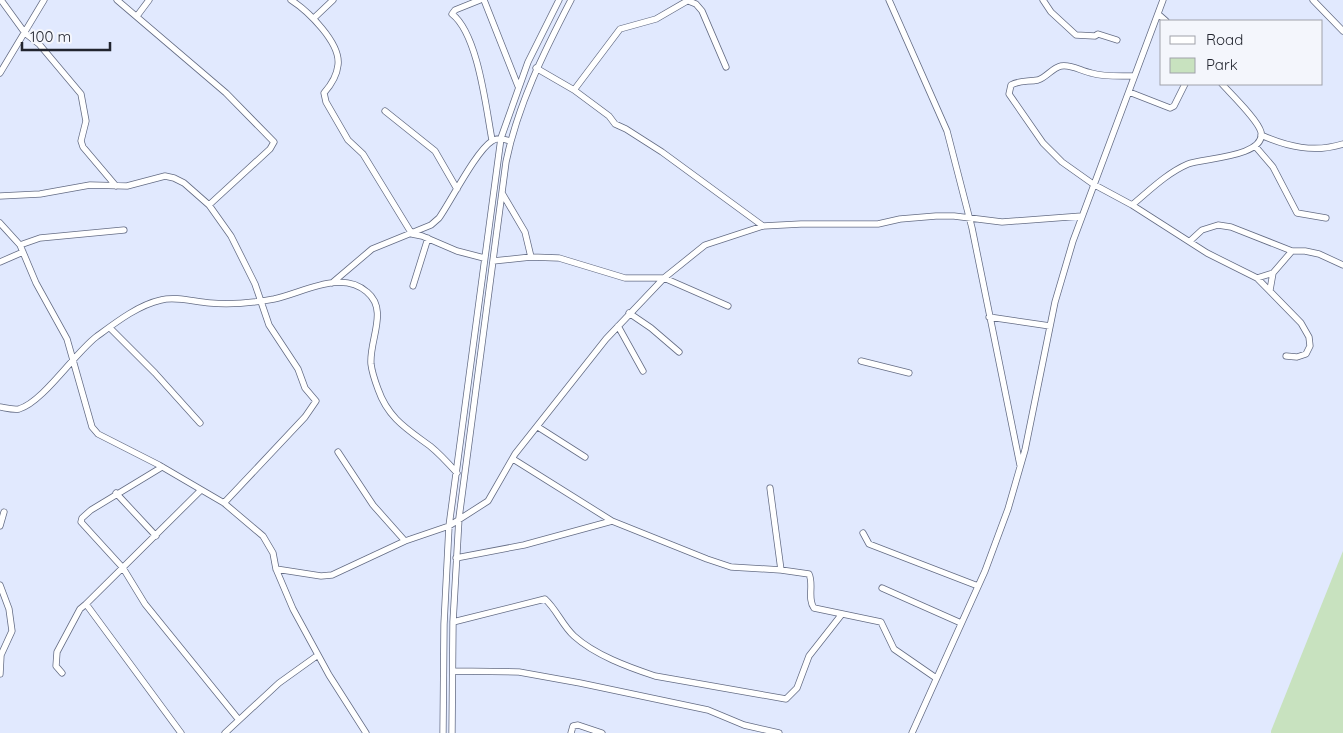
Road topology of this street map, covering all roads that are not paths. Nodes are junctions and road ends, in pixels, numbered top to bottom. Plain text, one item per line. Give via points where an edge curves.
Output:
1 (1, 0) edge
2 (44, 0) edge
3 (117, 0) edge
4 (149, 0) edge
5 (291, 0) edge
6 (333, 0) edge
7 (480, 0) edge
8 (484, 0) edge
9 (559, 0) edge
10 (571, 0) edge
11 (687, 0) edge
12 (889, 0) edge
13 (1042, 0) edge
14 (1163, 0) edge
15 (1313, 0) edge
16 (1158, 14) junction
17 (137, 16) junction
18 (314, 18) junction
19 (1165, 20) edge
20 (1343, 30) edge
21 (25, 33) junction
22 (1117, 40) dead end
23 (726, 67) dead end
24 (536, 68) junction
25 (0, 73) edge
26 (1134, 76) junction
27 (1184, 85) edge
28 (1223, 85) edge
29 (518, 86) junction
30 (574, 90) junction
31 (1129, 92) junction
32 (386, 111) dead end
33 (1261, 135) junction
34 (501, 138) junction
35 (492, 140) junction
36 (510, 141) junction
37 (1343, 144) edge
38 (1255, 146) junction
39 (1093, 184) junction
40 (116, 186) junction
41 (457, 189) junction
42 (502, 193) junction
43 (0, 196) edge
44 (208, 205) junction
45 (1132, 205) junction
46 (1082, 216) junction
47 (967, 218) junction
48 (1326, 218) dead end
49 (0, 223) edge
50 (763, 226) junction
51 (124, 230) dead end
52 (412, 234) junction
53 (428, 238) junction
54 (1190, 241) junction
55 (20, 245) junction
56 (23, 252) junction
57 (1292, 252) junction
58 (531, 257) junction
59 (484, 258) junction
60 (493, 261) junction
61 (0, 262) edge
62 (1343, 265) edge
63 (1273, 273) junction
64 (664, 278) junction
65 (1257, 278) junction
66 (332, 282) junction
67 (413, 286) dead end
68 (1270, 290) junction
69 (260, 300) junction
70 (728, 306) dead end
71 (629, 313) junction
72 (989, 317) junction
73 (618, 326) junction
74 (1050, 326) junction
75 (110, 328) junction
76 (679, 352) dead end
77 (1286, 356) dead end
78 (72, 360) junction
79 (861, 361) dead end
80 (644, 371) dead end
81 (909, 373) dead end
82 (0, 407) edge
83 (200, 423) dead end
84 (538, 427) junction
85 (338, 452) dead end
86 (585, 457) dead end
87 (513, 459) junction
88 (162, 466) junction
89 (1021, 467) junction
90 (457, 473) junction
91 (770, 488) dead end
92 (201, 490) junction
93 (116, 493) junction
94 (224, 502) junction
95 (4, 512) dead end
96 (459, 518) junction
97 (612, 521) junction
98 (0, 526) edge
99 (449, 526) junction
100 (863, 534) dead end
101 (156, 536) junction
102 (405, 541) junction
103 (456, 558) junction
104 (123, 568) junction
105 (276, 569) junction
106 (781, 570) junction
107 (0, 585) edge
108 (978, 586) junction
109 (882, 588) dead end
110 (86, 604) junction
111 (842, 614) junction
112 (453, 622) junction
113 (961, 622) junction
114 (0, 655) edge
115 (318, 655) junction
116 (453, 671) junction
117 (62, 673) dead end
118 (0, 674) edge
119 (936, 678) junction
120 (239, 720) junction
121 (762, 731) edge
122 (181, 733) edge
123 (225, 733) edge
124 (366, 733) edge
125 (443, 733) edge
126 (452, 733) edge
127 (571, 733) edge
128 (602, 733) edge
129 (778, 733) edge
130 (912, 733) edge

1 - 21 street
2 - 21 street
3 - 17 street
4 - 17 street
5 - 18 street
6 - 18 street
7 - 35 street via 452,14 460,21 476,60
8 - 29 street
9 - 29 street
10 - 24 street
11 - 23 street via 702,11
11 - 30 street via 656,18 620,29
12 - 47 street via 947,131
13 - 22 street via 1076,35 1098,34
14 - 16 street
15 - 20 street
16 - 19 street
16 - 26 street
17 - 44 street via 226,93 274,142
18 - 52 street via 338,59 335,76 324,93 326,102
21 - 25 street
21 - 40 street via 39,44 81,94 86,121 83,147
24 - 30 street
24 - 36 street
26 - 31 street
26 - 39 street via 1091,74 1061,66 1047,76 1011,85 1009,94 1043,143 1062,162
27 - 31 street via 1170,108
28 - 33 street via 1256,124
29 - 34 street
30 - 50 street via 615,124 662,152
31 - 39 street
32 - 41 street via 436,151
33 - 37 street via 1298,148 1326,149
33 - 38 street
34 - 35 street
34 - 36 street
34 - 59 street
35 - 41 street
36 - 42 street
38 - 45 street via 1234,155 1190,163 1176,170
38 - 48 street via 1273,167 1297,213
39 - 45 street
39 - 46 street
40 - 43 street via 90,185 40,194
40 - 44 street via 139,184 158,177 174,178
41 - 52 street via 439,218
42 - 58 street via 525,232
42 - 60 street
44 - 69 street via 230,236
45 - 54 street
46 - 47 street via 1002,222
46 - 74 street
47 - 50 street via 936,216 878,224
47 - 72 street via 972,228
49 - 55 street
50 - 64 street via 705,245
51 - 55 street via 40,238
52 - 53 street
52 - 66 street via 372,249
53 - 59 street
53 - 67 street
54 - 57 street via 1202,230 1218,225 1231,227
54 - 65 street
55 - 56 street
56 - 61 street
56 - 78 street via 67,339
57 - 62 street via 1319,254
57 - 63 street
58 - 60 street
58 - 64 street via 559,258 625,278
59 - 90 street
60 - 96 street
63 - 65 street
63 - 68 street
64 - 70 street
64 - 71 street
65 - 68 street
66 - 69 street
66 - 90 street via 350,282 368,292 376,303 378,318 371,364 383,402 404,428
68 - 77 street via 1301,323 1309,337 1310,346 1306,354
69 - 75 street via 226,304 163,299
69 - 94 street via 276,337 316,401
71 - 73 street
71 - 76 street
72 - 74 street
72 - 89 street
73 - 80 street
73 - 84 street
74 - 89 street
75 - 78 street
75 - 83 street
78 - 82 street via 25,406 15,409
78 - 88 street via 92,427 98,434
79 - 81 street
84 - 86 street
84 - 87 street
85 - 102 street via 373,506
87 - 96 street via 492,497
87 - 97 street
88 - 92 street
88 - 93 street
89 - 108 street
90 - 99 street
91 - 106 street
92 - 94 street
92 - 101 street
93 - 101 street
93 - 104 street via 84,515 81,522
94 - 105 street via 263,536
95 - 98 street
96 - 99 street
96 - 103 street
97 - 103 street via 524,545
97 - 106 street via 724,565
99 - 102 street
99 - 125 street
100 - 108 street via 869,544
101 - 104 street
102 - 105 street via 332,575
103 - 112 street
104 - 110 street
104 - 120 street via 145,604
105 - 115 street
106 - 111 street via 809,574 812,606
107 - 114 street via 12,620 12,631
108 - 113 street
109 - 113 street
110 - 117 street via 80,609 57,652 56,666
110 - 122 street
111 - 112 street via 808,656 797,688 786,699 672,680 644,672 600,653 576,638 545,599
111 - 119 street via 881,622 894,649
112 - 116 street
113 - 119 street
114 - 118 street
115 - 120 street via 279,683
115 - 124 street
116 - 121 street via 520,672 708,710
116 - 126 street
119 - 130 street
120 - 123 street
121 - 129 street
127 - 128 street via 573,726 578,725

